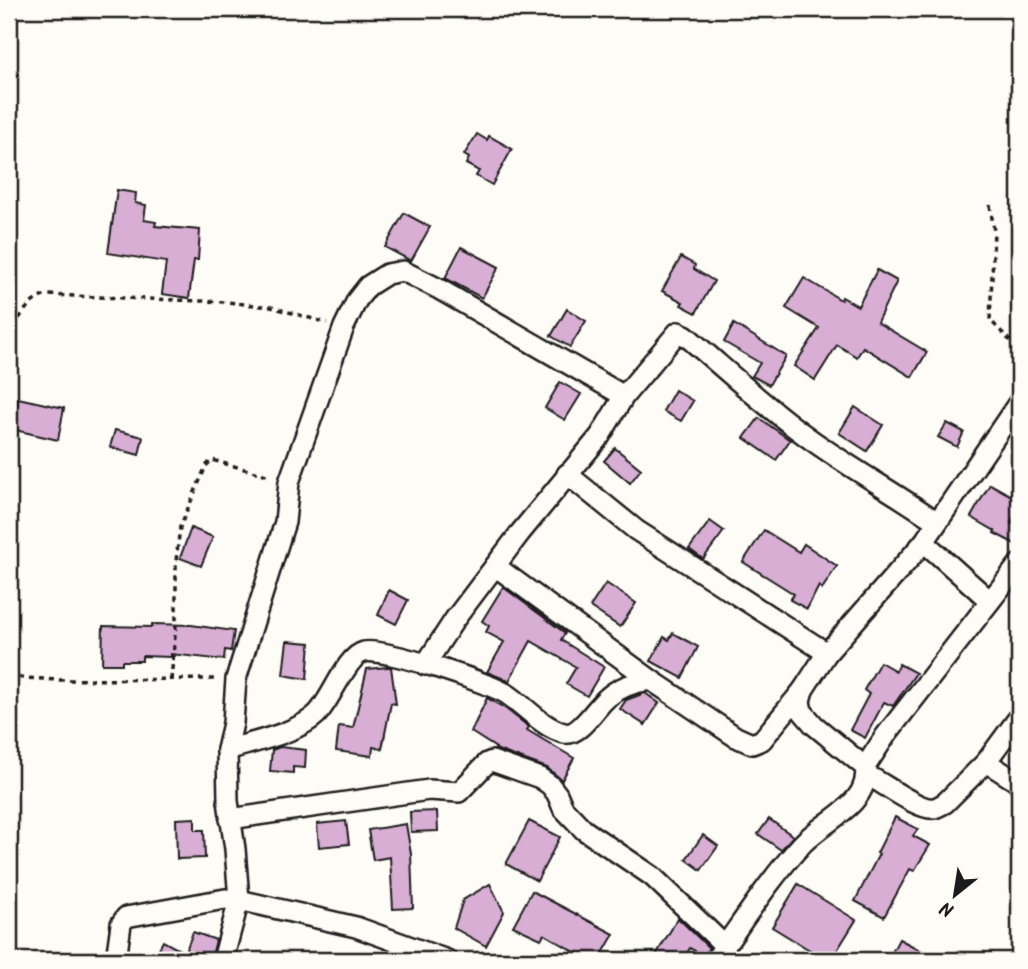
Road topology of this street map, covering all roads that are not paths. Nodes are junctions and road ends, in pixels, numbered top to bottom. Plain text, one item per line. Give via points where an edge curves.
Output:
1 (624, 396) junction
2 (1019, 402) edge
3 (567, 474) junction
4 (937, 522) junction
5 (924, 542) junction
6 (495, 566) junction
7 (1018, 570) edge
8 (990, 601) junction
9 (827, 653) junction
10 (425, 664) junction
11 (651, 680) junction
12 (803, 690) junction
13 (1019, 717) edge
14 (227, 750) junction
15 (986, 762) junction
16 (866, 771) junction
17 (1019, 783) edge
18 (230, 819) junction
19 (239, 900) junction
20 (720, 953) edge
21 (116, 960) edge
22 (223, 960) edge
23 (447, 960) edge

1 - 3 street via 600,436
1 - 4 street via 678,332 803,434
1 - 14 street via 403,271 387,274 368,286 344,327 289,482 285,522 236,679
2 - 4 street
3 - 6 street
3 - 9 street via 636,530
4 - 5 street
5 - 8 street
5 - 9 street
6 - 10 street
6 - 11 street
7 - 8 street
8 - 16 street via 887,735
9 - 12 street
10 - 11 street via 506,694 564,733 577,731 607,698 628,684
10 - 14 street via 363,652 351,661 314,717
11 - 12 street via 752,744 762,740
12 - 16 street via 802,710
13 - 15 street
14 - 18 street
15 - 16 street via 933,809 917,804
15 - 17 street
16 - 20 street via 855,800 805,841 754,902
18 - 19 street
18 - 20 street via 429,790 459,792 492,761 550,785 572,819 652,876
19 - 21 street via 126,917 121,923
19 - 22 street
19 - 23 street via 356,928

